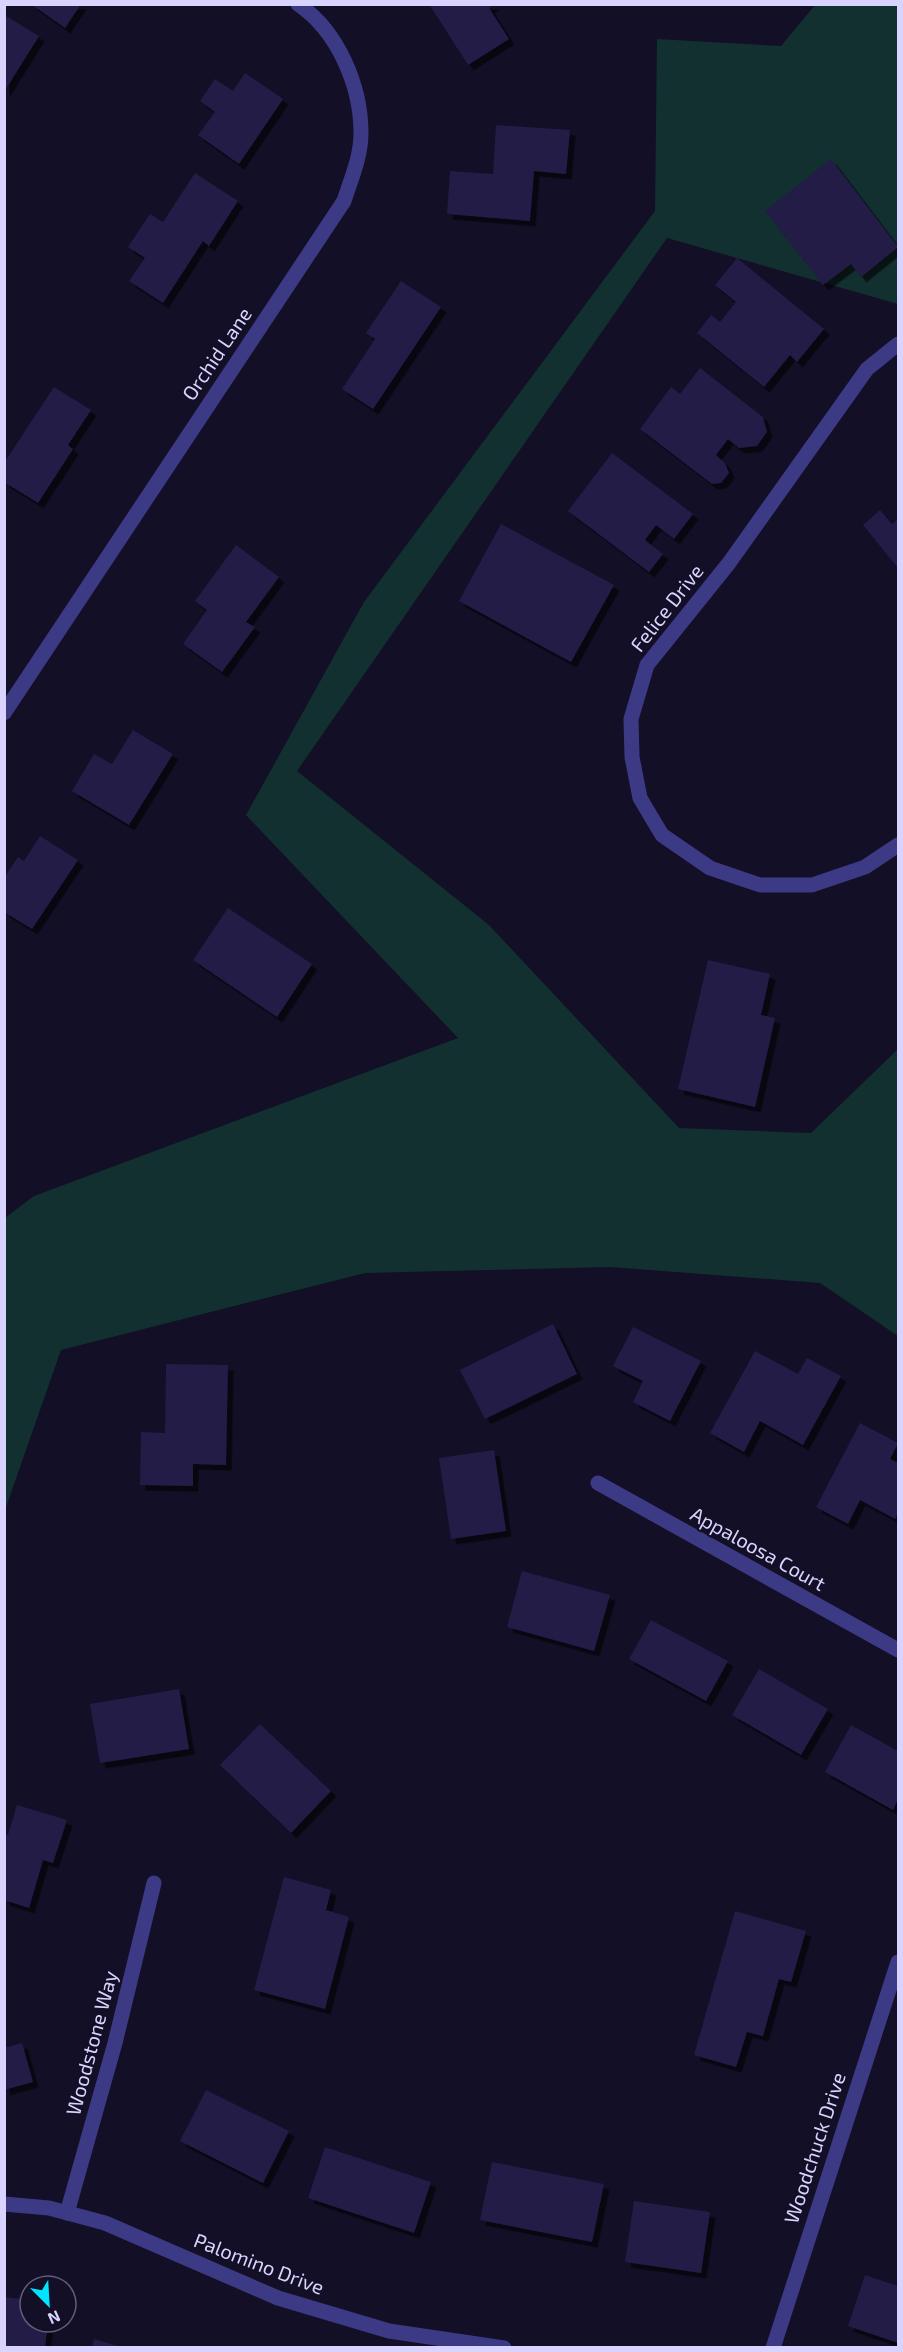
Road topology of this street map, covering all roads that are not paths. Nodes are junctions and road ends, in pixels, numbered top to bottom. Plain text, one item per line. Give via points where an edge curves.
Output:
1 (298, 4) edge
2 (898, 344) edge
3 (4, 713) edge
4 (898, 845) edge
5 (598, 1484) dead end
6 (898, 1650) edge
7 (154, 1883) dead end
8 (898, 1962) edge
9 (4, 2204) edge
10 (67, 2213) junction
11 (504, 2348) edge
12 (772, 2348) edge

1 - 3 street, Orchid Lane via 330,38 354,84 361,133 344,201
2 - 4 street, Felice Drive via 867,369 729,563 646,665 631,719 632,757 640,798 662,835 711,868 760,885 812,885 865,867
5 - 6 street, Appaloosa Court
7 - 10 street, Woodstone Way via 115,2043
8 - 12 street, Woodchuck Drive
9 - 10 street, Palomino Drive
10 - 11 street, Palomino Drive via 105,2223 278,2298 389,2331

